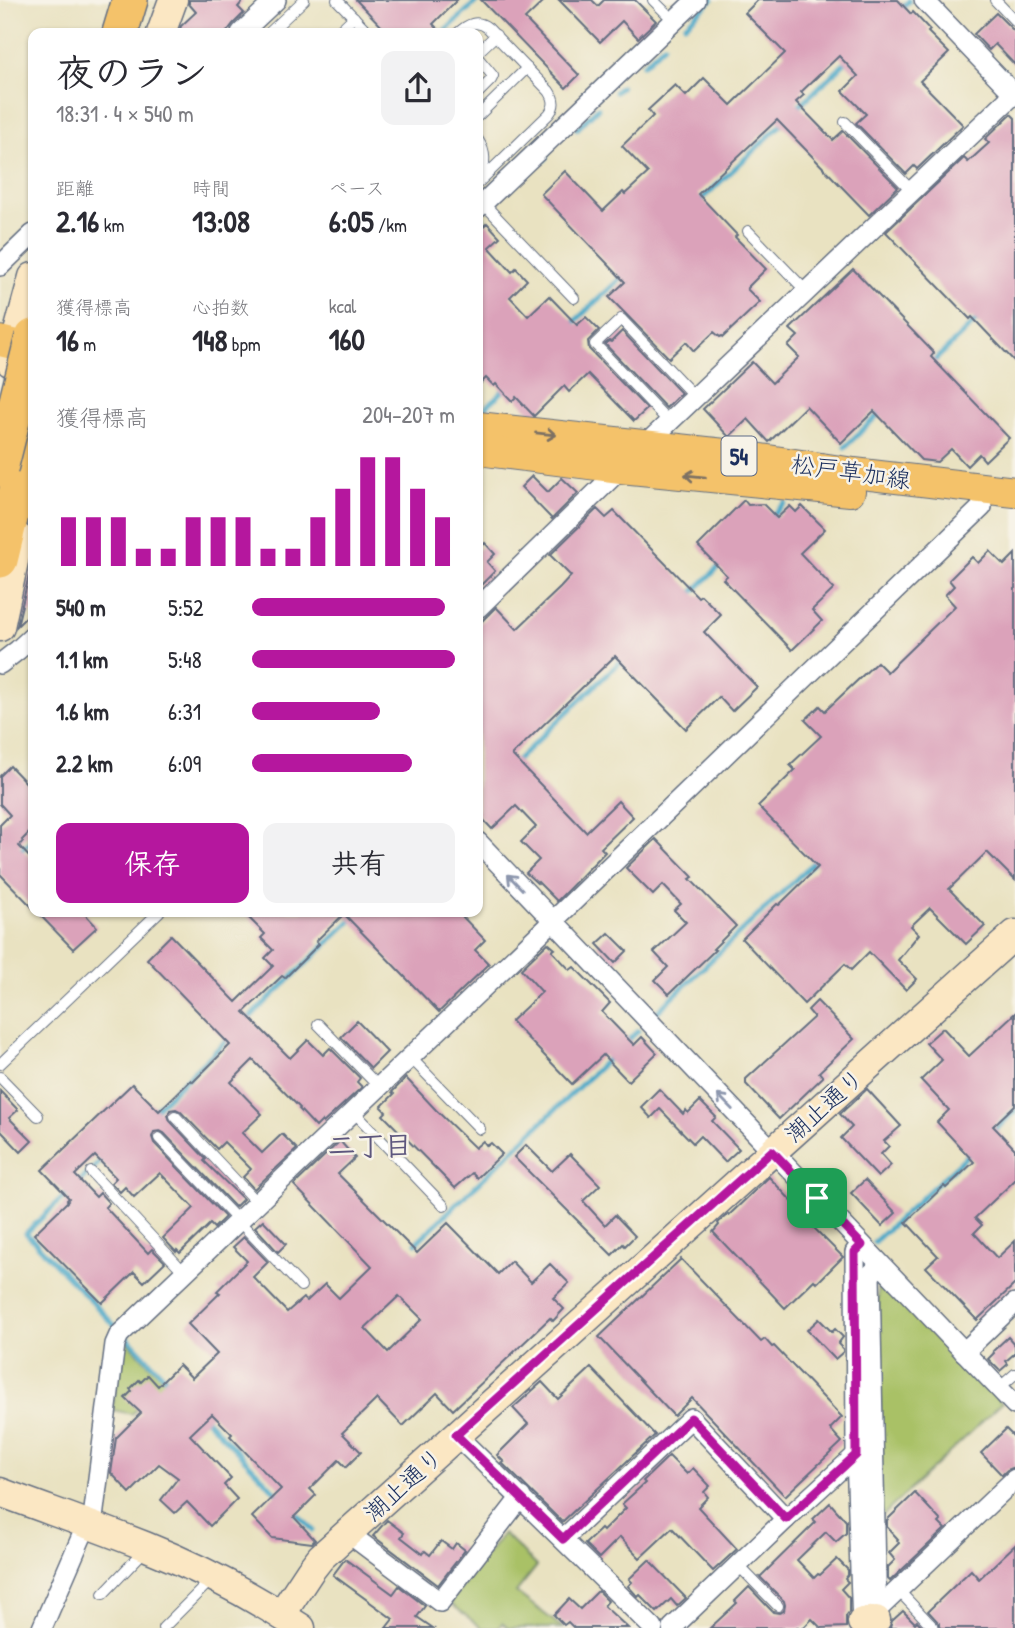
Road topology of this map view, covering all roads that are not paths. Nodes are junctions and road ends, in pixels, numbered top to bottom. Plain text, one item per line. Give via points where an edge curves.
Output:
1 (118, 0) edge
2 (130, 0) edge
3 (154, 0) edge
4 (173, 0) edge
5 (276, 0) edge
6 (304, 0) edge
7 (337, 0) edge
8 (653, 0) edge
9 (696, 0) edge
10 (924, 0) edge
11 (995, 0) edge
12 (354, 17) junction
13 (674, 21) junction
14 (1015, 21) edge
15 (278, 24) junction
16 (108, 28) edge
17 (122, 28) edge
18 (146, 28) edge
19 (163, 28) edge
20 (246, 28) edge
21 (274, 28) edge
22 (282, 28) edge
23 (342, 28) edge
24 (364, 28) edge
25 (465, 28) edge
26 (496, 35) junction
27 (483, 47) edge
28 (483, 64) edge
29 (527, 68) junction
30 (483, 88) edge
31 (1014, 93) edge
32 (483, 111) edge
33 (845, 122) dead end
34 (483, 152) edge
35 (483, 170) edge
36 (483, 177) edge
37 (912, 191) junction
38 (483, 203) edge
39 (483, 209) edge
40 (748, 231) dead end
41 (28, 239) edge
42 (0, 266) edge
43 (807, 292) junction
44 (574, 298) dead end
45 (28, 303) edge
46 (17, 361) edge
47 (695, 398) junction
48 (28, 400) edge
49 (670, 422) junction
50 (483, 428) edge
51 (28, 445) edge
52 (645, 445) junction
53 (483, 451) edge
54 (621, 468) junction
55 (0, 469) edge
56 (28, 494) edge
57 (1005, 494) edge
58 (0, 515) edge
59 (0, 560) edge
60 (483, 603) edge
61 (0, 627) edge
62 (28, 641) edge
63 (0, 664) edge
64 (483, 847) edge
65 (154, 917) edge
66 (553, 921) junction
67 (1015, 934) edge
68 (318, 1024) dead end
69 (410, 1057) junction
70 (0, 1064) edge
71 (0, 1077) edge
72 (379, 1087) junction
73 (353, 1111) junction
74 (38, 1116) dead end
75 (174, 1116) dead end
76 (480, 1129) dead end
77 (159, 1138) dead end
78 (772, 1151) junction
79 (91, 1172) dead end
80 (257, 1203) junction
81 (444, 1206) dead end
82 (238, 1221) junction
83 (862, 1245) junction
84 (880, 1265) junction
85 (184, 1272) junction
86 (301, 1286) dead end
87 (1015, 1303) edge
88 (964, 1352) junction
89 (1015, 1374) edge
90 (999, 1388) junction
91 (1015, 1405) edge
92 (456, 1435) junction
93 (856, 1455) junction
94 (1015, 1479) edge
95 (0, 1492) edge
96 (521, 1497) junction
97 (786, 1519) junction
98 (89, 1525) junction
99 (348, 1533) junction
100 (563, 1539) junction
101 (148, 1547) junction
102 (738, 1565) junction
103 (213, 1578) junction
104 (898, 1590) junction
105 (103, 1594) dead end
106 (779, 1606) dead end
107 (868, 1623) edge
108 (286, 1624) edge
109 (42, 1628) edge
110 (163, 1628) edge
111 (653, 1628) edge
112 (672, 1628) edge
113 (934, 1628) edge

1 - 16 street
2 - 17 highway
3 - 18 highway
4 - 19 street
5 - 20 street
6 - 15 lane
7 - 12 lane
8 - 13 lane
9 - 13 street
10 - 31 street
11 - 14 lane
12 - 23 lane
12 - 24 lane
13 - 38 street
15 - 21 lane
15 - 22 lane
25 - 26 lane via 483,24
26 - 27 lane
26 - 29 lane
28 - 30 lane via 493,76
29 - 32 lane
29 - 36 lane via 553,96 553,109
31 - 37 street
33 - 37 lane
34 - 35 lane
37 - 43 street
39 - 44 lane
40 - 43 lane
41 - 42 street
43 - 47 street
45 - 46 street
46 - 55 highway, bridge
47 - 49 street
47 - 49 lane via 621,319 595,344
48 - 58 street
49 - 52 street
50 -> 52 main road, 松戸草加線 / 54
51 - 59 highway
52 - 54 street
52 - 57 main road, 松戸草加線 / 54
53 - 54 main road, 松戸草加線 / 54
57 -> 54 main road, 松戸草加線 / 54 via 843,490
54 - 60 street
56 - 61 street
57 - 66 street
62 - 63 street
66 -> 64 street
65 - 70 lane
66 - 69 street
78 -> 66 street
67 - 78 street, 潮止通り
68 - 72 lane
69 - 72 street
69 - 76 lane
71 - 74 lane
72 - 73 street
73 - 80 street
73 - 81 lane
75 - 80 lane
77 - 82 lane
78 - 83 street
78 - 92 street, 潮止通り
79 - 85 lane
80 - 82 street
82 - 85 street
82 - 86 lane
83 - 84 street
83 - 93 street via 855,1252
84 - 88 street
84 - 107 street via 870,1275
85 - 98 street via 115,1344
87 - 88 street
88 - 90 street
89 - 90 lane
90 - 91 street
92 - 96 street
92 - 99 street, 潮止通り
93 - 97 street
93 - 107 street
94 - 104 street
95 - 98 street, 潮止通り
96 - 99 street via 440,1602
96 - 100 street
97 - 100 street via 691,1418
97 - 102 street
98 - 101 street, 潮止通り
98 - 109 street
99 - 108 street, 潮止通り via 310,1571
100 - 111 street
101 - 103 street, 潮止通り
101 - 105 lane
102 - 106 lane
102 - 112 street
103 - 108 street, 潮止通り
103 - 110 lane
104 - 107 street
104 - 113 lane

